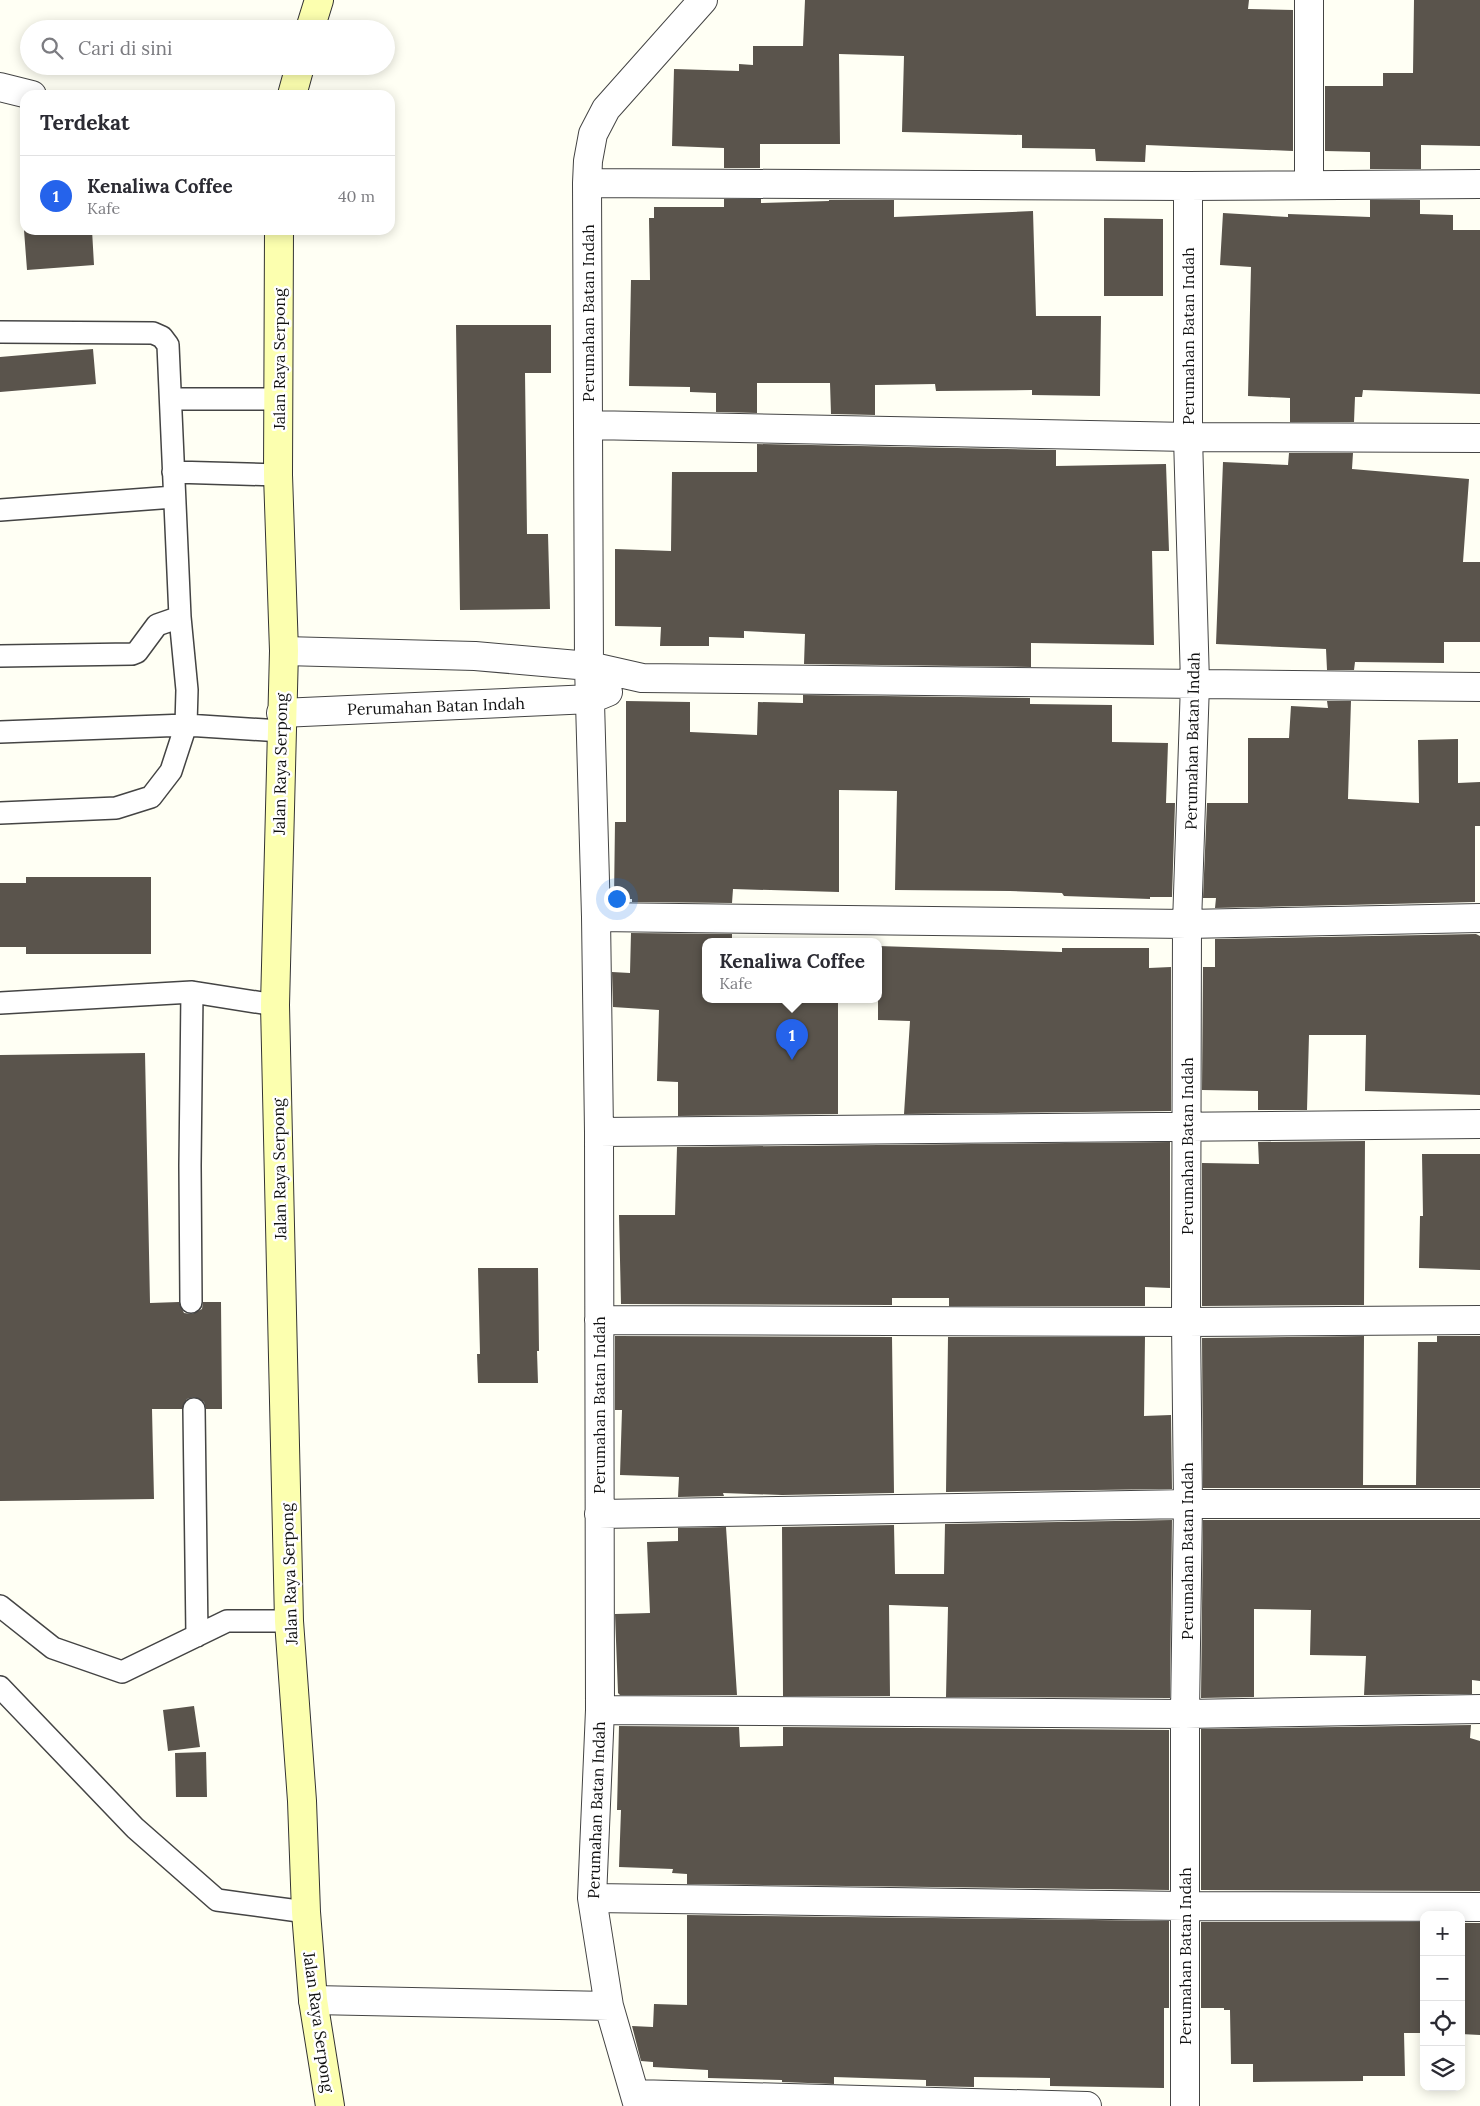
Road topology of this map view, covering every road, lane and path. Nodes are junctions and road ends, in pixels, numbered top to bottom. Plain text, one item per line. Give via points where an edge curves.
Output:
1 (319, 0) edge
2 (703, 0) edge
3 (1309, 0) edge
4 (313, 20) edge
5 (298, 75) edge
6 (0, 87) edge
7 (293, 90) edge
8 (20, 92) edge
9 (588, 183) junction
10 (1480, 184) edge
11 (1309, 185) junction
12 (1188, 186) junction
13 (279, 235) edge
14 (0, 332) edge
15 (172, 399) junction
16 (279, 399) junction
17 (589, 425) junction
18 (1188, 437) junction
19 (1480, 438) edge
20 (173, 472) junction
21 (278, 476) junction
22 (174, 497) junction
23 (0, 510) edge
24 (180, 617) junction
25 (284, 651) junction
26 (0, 656) edge
27 (589, 666) junction
28 (642, 678) junction
29 (1195, 683) junction
30 (1480, 687) edge
31 (591, 699) junction
32 (281, 722) junction
33 (186, 725) junction
34 (0, 732) edge
35 (0, 813) edge
36 (596, 917) junction
37 (1480, 918) edge
38 (1187, 924) junction
39 (192, 992) junction
40 (0, 1003) edge
41 (275, 1005) junction
42 (1480, 1124) edge
43 (1186, 1127) junction
44 (599, 1132) junction
45 (191, 1302) dead end
46 (600, 1320) junction
47 (1480, 1320) edge
48 (1186, 1322) junction
49 (194, 1409) dead end
50 (1188, 1504) junction
51 (1480, 1504) edge
52 (600, 1514) junction
53 (0, 1606) edge
54 (289, 1622) junction
55 (197, 1636) junction
56 (0, 1686) edge
57 (1480, 1709) edge
58 (600, 1710) junction
59 (1185, 1714) junction
60 (592, 1898) junction
61 (1185, 1906) junction
62 (1480, 1907) edge
63 (306, 1912) junction
64 (313, 2000) junction
65 (609, 2006) junction
66 (636, 2100) edge
67 (330, 2106) edge
68 (1087, 2106) edge
69 (1185, 2106) edge

1 - 4 main road
2 - 9 street, Perumahan Batan Indah via 606,109 594,134 588,161
3 - 11 street
5 - 7 main road
6 - 8 street
9 - 12 street
9 - 17 street, Perumahan Batan Indah
10 - 11 street
11 - 12 street
12 - 18 street, Perumahan Batan Indah
13 - 16 main road, Jalan Raya Serpong
14 - 15 lane via 153,333 168,345
15 - 16 lane
15 - 20 lane
16 - 21 main road, Jalan Raya Serpong
17 - 18 street
17 - 27 street, Perumahan Batan Indah
18 - 19 street
18 - 29 street, Perumahan Batan Indah
20 - 21 lane
20 - 22 lane
21 - 25 main road, Jalan Raya Serpong
22 - 23 lane
22 - 24 lane
24 - 26 lane via 157,626 132,654
24 - 33 lane
25 - 27 street via 475,656
25 - 32 main road, Jalan Raya Serpong
27 - 28 street
27 - 31 street, Perumahan Batan Indah
28 - 29 street
28 - 31 street, Perumahan Batan Indah
29 - 30 street
29 - 38 street, Perumahan Batan Indah
31 - 32 street, Perumahan Batan Indah
31 - 36 street, Perumahan Batan Indah
32 - 33 lane
32 - 41 main road, Jalan Raya Serpong
33 - 34 lane
33 - 35 lane via 171,771 151,797 116,808
36 - 38 street
36 - 44 street, Perumahan Batan Indah
37 - 38 street
38 - 43 street, Perumahan Batan Indah
39 - 40 lane
39 - 41 lane
39 - 45 lane
41 - 54 main road, Jalan Raya Serpong
42 - 43 street
43 - 44 street
43 - 48 street, Perumahan Batan Indah
44 - 46 street, Perumahan Batan Indah
46 - 48 street
46 - 52 street, Perumahan Batan Indah
47 - 48 street
48 - 50 street, Perumahan Batan Indah
49 - 55 lane
50 - 51 street
50 - 52 street
50 - 59 street, Perumahan Batan Indah
52 - 58 street, Perumahan Batan Indah
53 - 55 lane via 53,1648 122,1672
54 - 55 lane via 227,1621
54 - 63 main road, Jalan Raya Serpong via 302,1801
56 - 63 lane via 135,1828 216,1900
57 - 59 street
58 - 59 street
58 - 60 street, Perumahan Batan Indah
59 - 61 street, Perumahan Batan Indah
60 - 61 street
60 - 65 street, Perumahan Batan Indah
61 - 62 street
61 - 69 street, Perumahan Batan Indah
63 - 64 main road, Jalan Raya Serpong
64 - 65 street
64 - 67 main road, Jalan Raya Serpong
65 - 66 street, Perumahan Batan Indah
66 - 68 street

